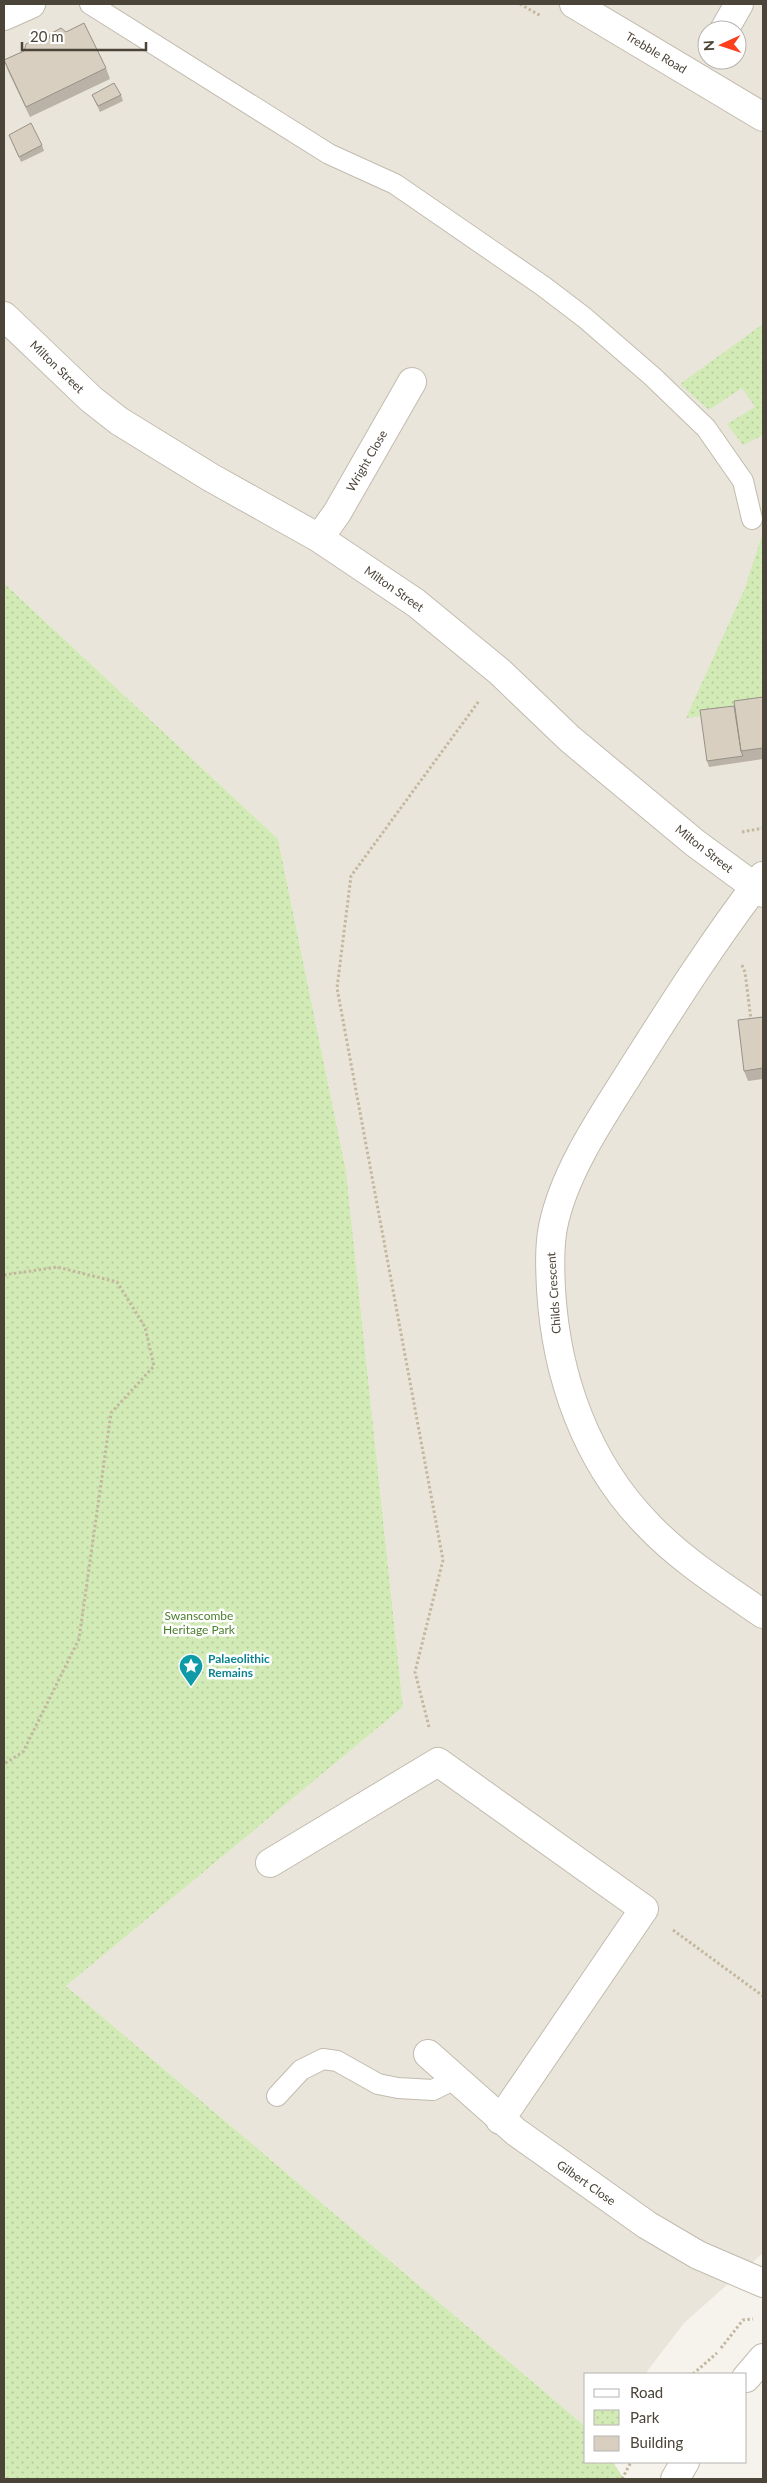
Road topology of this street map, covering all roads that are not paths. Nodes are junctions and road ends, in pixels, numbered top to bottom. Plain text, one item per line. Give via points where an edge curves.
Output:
1 (31, 4) edge
2 (90, 4) edge
3 (574, 4) edge
4 (739, 4) edge
5 (4, 16) edge
6 (730, 20) edge
7 (697, 66) edge
8 (703, 70) edge
9 (763, 117) edge
10 (4, 316) edge
11 (412, 382) dead end
12 (752, 519) dead end
13 (319, 538) junction
14 (760, 885) edge
15 (763, 1614) edge
16 (270, 1863) dead end
17 (428, 2054) dead end
18 (455, 2078) junction
19 (277, 2096) dead end
20 (500, 2120) junction
21 (763, 2283) edge
22 (763, 2358) edge
23 (747, 2377) edge
24 (684, 2463) edge
25 (675, 2479) edge

1 - 5 street
2 - 12 lane via 329,154 379,176 419,199 585,318 706,428 743,481
3 - 7 street, Trebble Road
4 - 6 street
8 - 9 street, Trebble Road
10 - 13 street, Milton Street via 91,399 119,420 210,477
11 - 13 street, Wright Close via 337,514
13 - 14 street, Milton Street via 416,603 500,672 570,739 695,843
14 - 15 street, Childs Crescent via 726,923 572,1171 553,1227 550,1273 555,1329 566,1384 585,1433 614,1483 629,1505 664,1541
16 - 20 street via 438,1762 644,1909
17 - 18 street, Gilbert Close
18 - 19 lane via 429,2091 398,2088 378,2084 337,2061 323,2059 301,2070
18 - 20 street, Gilbert Close
20 - 21 street, Gilbert Close via 655,2230 706,2259
22 - 23 street
24 - 25 street

